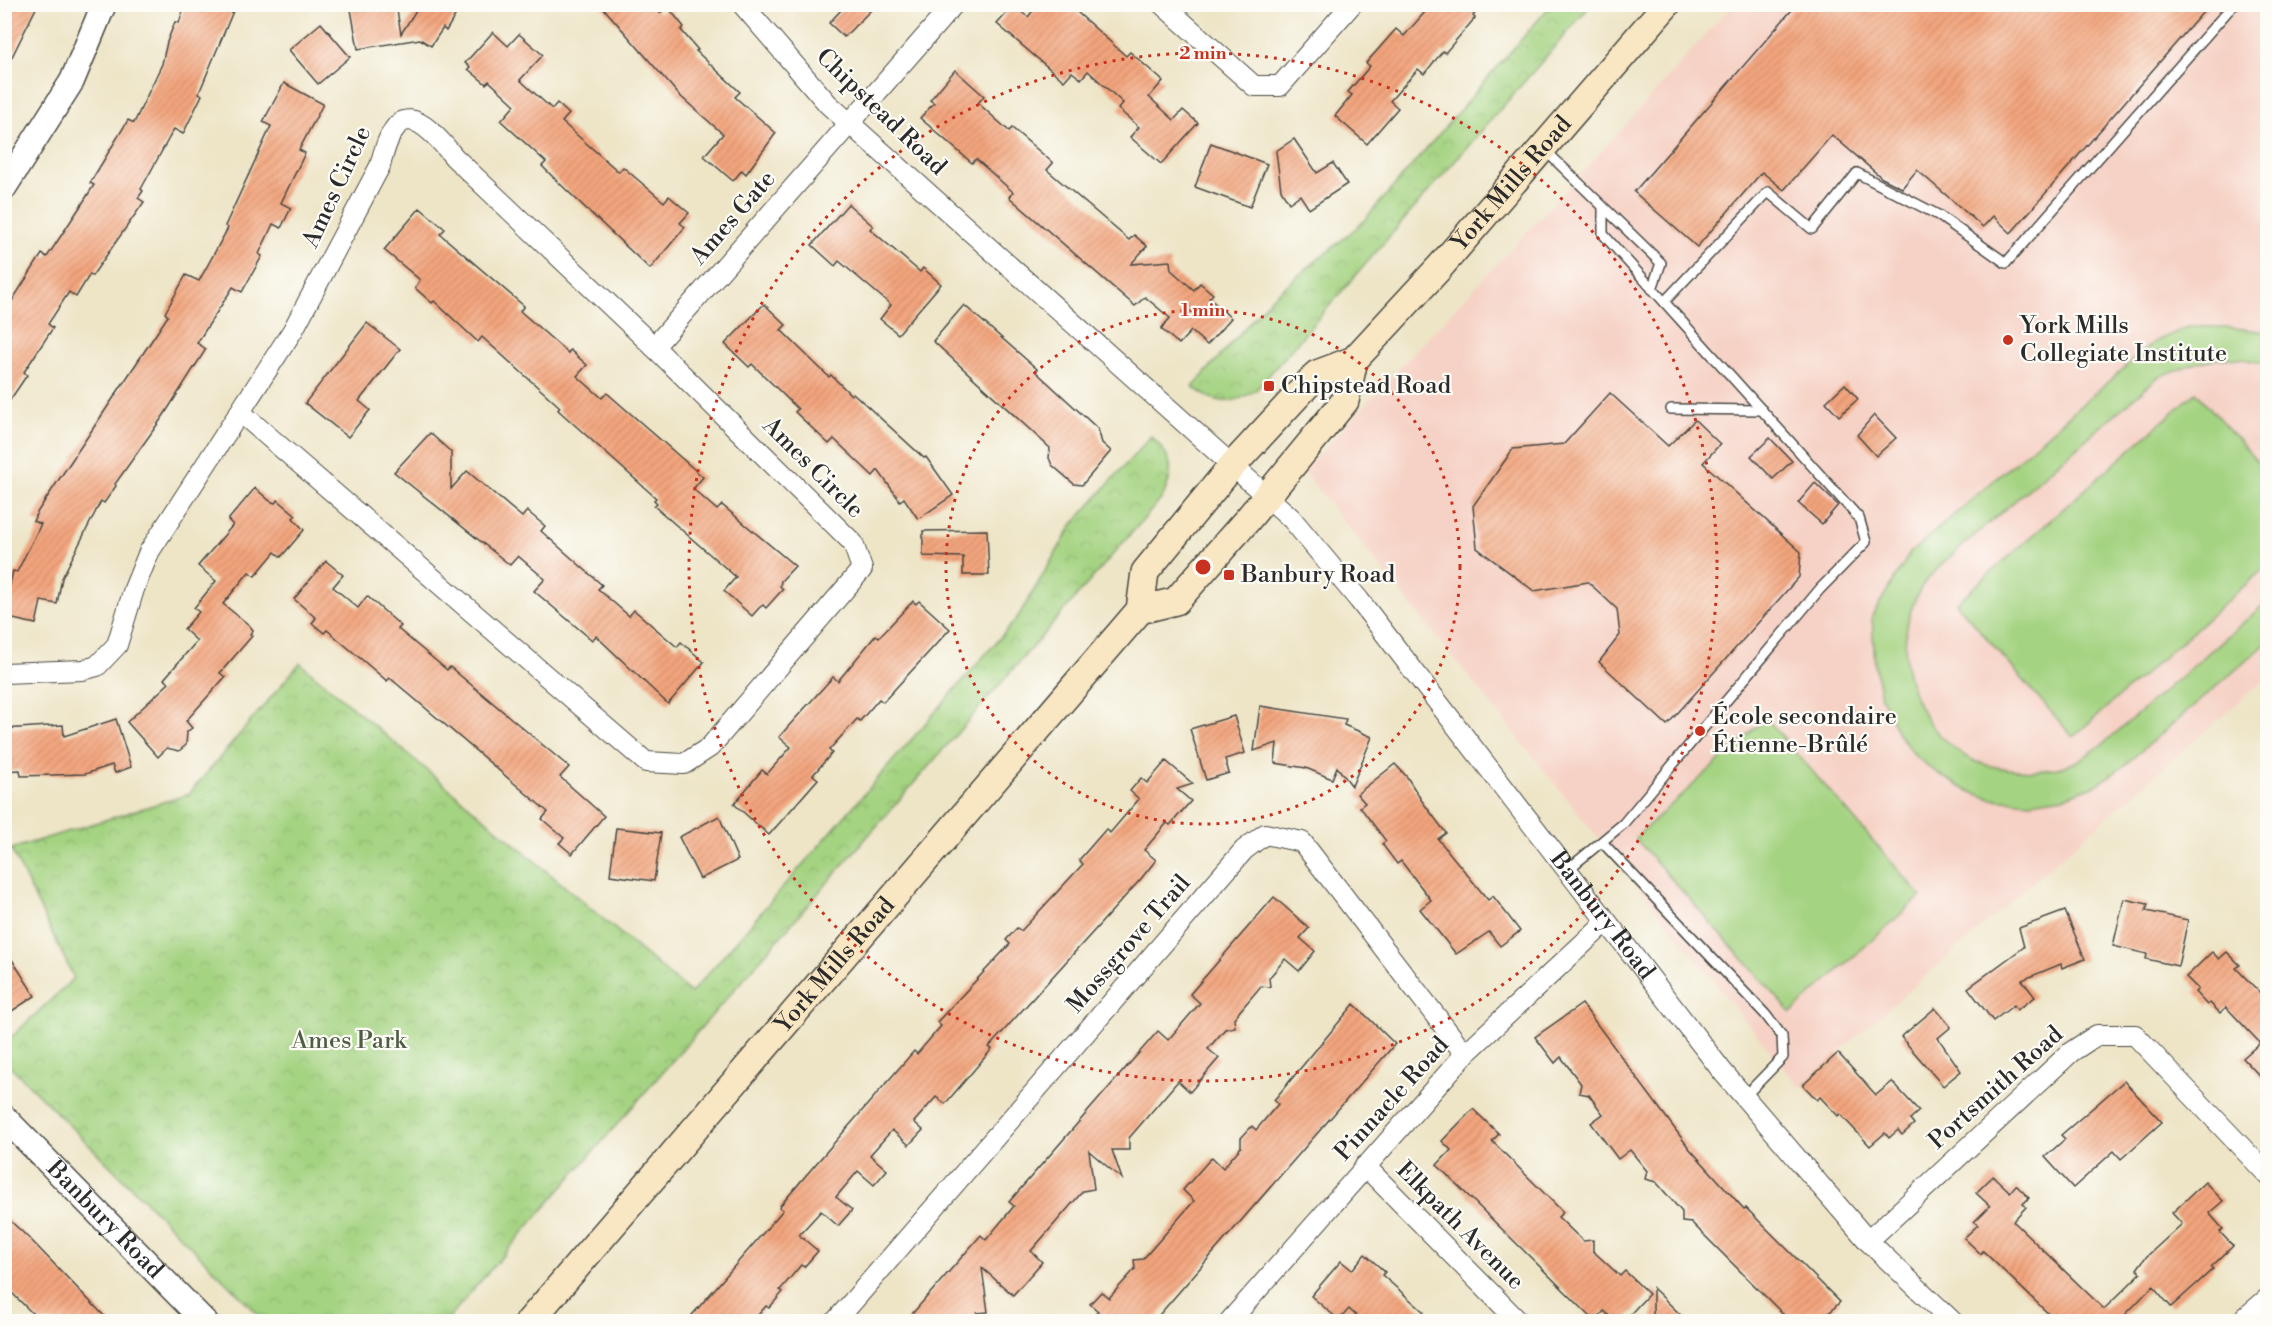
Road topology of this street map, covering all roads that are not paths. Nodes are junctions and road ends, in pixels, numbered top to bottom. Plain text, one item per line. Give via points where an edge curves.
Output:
1 (104, 4) edge
2 (742, 4) edge
3 (954, 4) edge
4 (1162, 4) edge
5 (1352, 4) edge
6 (1667, 4) edge
7 (2234, 4) edge
8 (850, 124) junction
9 (1543, 148) junction
10 (4, 188) edge
11 (1603, 207) junction
12 (1652, 289) junction
13 (1665, 301) junction
14 (654, 347) junction
15 (1354, 360) junction
16 (1671, 409) dead end
17 (1762, 410) junction
18 (240, 412) junction
19 (1232, 466) junction
20 (1268, 496) junction
21 (1140, 610) junction
22 (4, 673) edge
23 (1602, 842) junction
24 (1566, 871) junction
25 (1605, 923) junction
26 (1465, 1054) junction
27 (1744, 1097) junction
28 (4, 1117) edge
29 (1365, 1166) junction
30 (2268, 1175) edge
31 (1868, 1241) junction
32 (2268, 1298) edge
33 (205, 1322) edge
34 (529, 1322) edge
35 (835, 1322) edge
36 (1230, 1322) edge
37 (1519, 1322) edge
38 (1953, 1322) edge
39 (2240, 1322) edge

1 - 10 street via 72,81
2 - 8 street, Chipstead Road
3 - 8 street, Ames Gate
4 - 5 street via 1254,86 1280,86
6 - 9 main road, York Mills Road
7 - 13 lane via 2006,263 1938,215 1857,173 1812,229 1768,192
8 - 14 street, Ames Gate
8 - 19 street, Chipstead Road
9 - 11 lane
9 - 15 main road, York Mills Road
11 - 12 lane via 1603,234
11 - 12 lane via 1661,263
12 - 13 lane
13 - 17 lane
14 - 18 street, Ames Circle via 429,129 421,122 405,120 394,127 380,166 350,226 293,330
14 - 18 street, Ames Circle via 853,543 862,569 710,747 684,764 646,762
15 - 19 main road, York Mills Road via 1317,374
15 - 20 main road, York Mills Road via 1345,401
16 - 17 lane
17 - 23 lane via 1859,518 1866,542 1820,590 1623,824
18 - 22 street, Ames Circle via 149,552 117,645 97,666 83,670
19 - 20 street, Chipstead Road
19 - 21 main road, York Mills Road via 1145,572
20 - 21 main road, York Mills Road via 1176,602
20 - 24 street, Banbury Road via 1359,600
21 - 34 main road, York Mills Road
23 - 24 lane
23 - 27 lane via 1782,1036 1783,1057
24 - 25 street, Banbury Road
25 - 26 street, Pinnacle Road
25 - 27 street, Banbury Road
26 - 29 street, Pinnacle Road
26 - 35 street, Mossgrove Trail via 1302,842 1265,834 1244,850
27 - 31 street, Banbury Road
28 - 33 street, Banbury Road
29 - 36 street, Pinnacle Road
29 - 37 street, Elkpath Avenue
30 - 31 street, Portsmith Road via 2135,1035 2097,1035 2071,1052
31 - 38 street, Banbury Road
32 - 39 street

